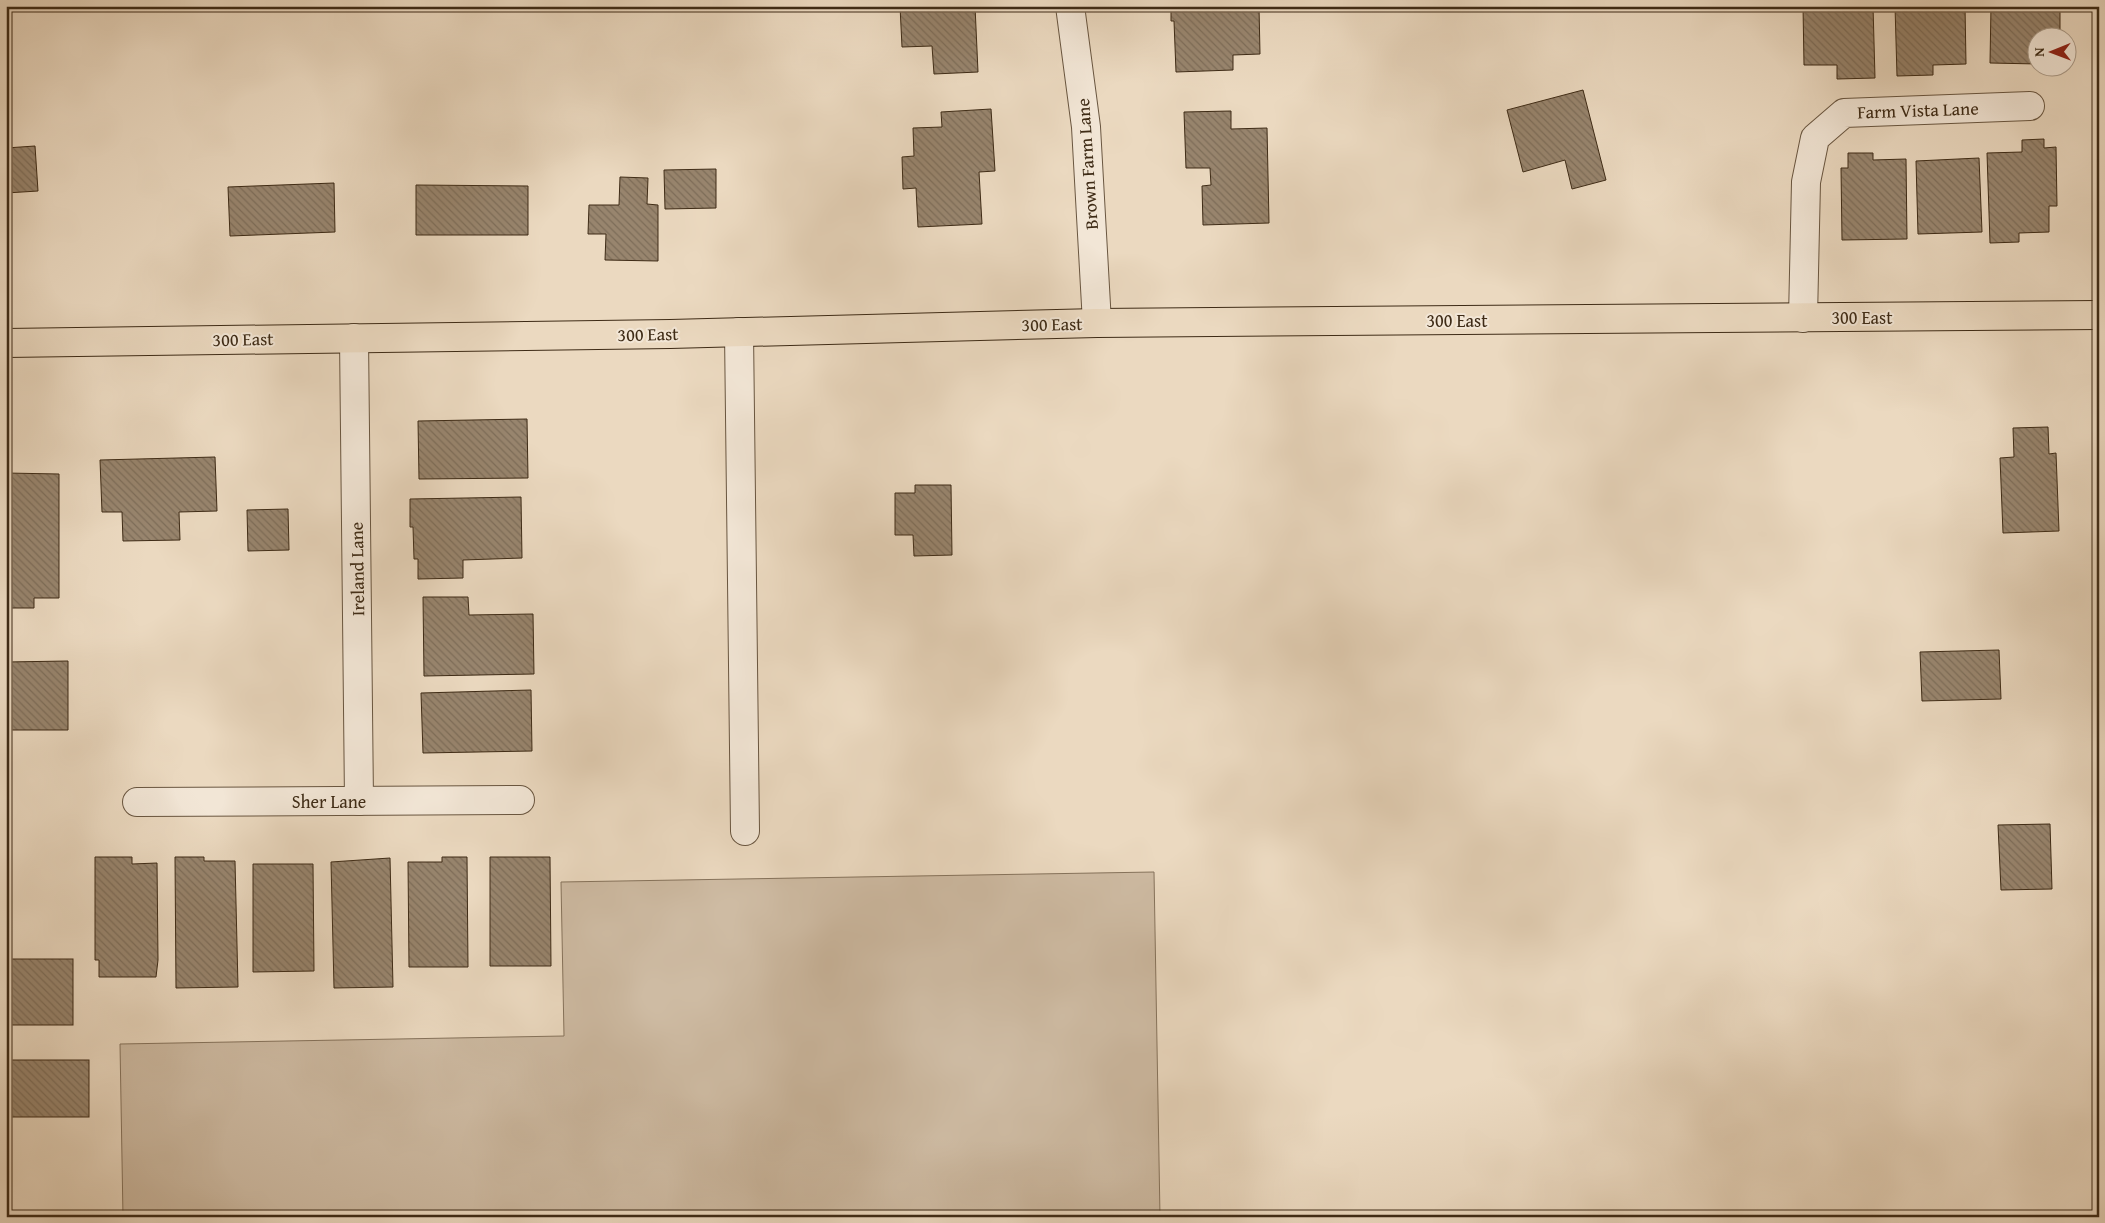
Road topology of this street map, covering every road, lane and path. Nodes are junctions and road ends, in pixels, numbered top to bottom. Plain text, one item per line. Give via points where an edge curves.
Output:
1 (1070, 6) edge
2 (2030, 106) dead end
3 (2099, 315) edge
4 (1803, 318) junction
5 (1097, 323) junction
6 (739, 332) junction
7 (354, 338) junction
8 (6, 343) edge
9 (520, 800) dead end
10 (360, 801) junction
11 (137, 802) dead end
12 (744, 831) dead end

1 - 5 street, Brown Farm Lane via 1086,127
2 - 4 street, Farm Vista Lane via 1844,113 1816,138 1806,182
3 - 4 main road, 300 East
4 - 5 main road, 300 East
5 - 6 main road, 300 East
6 - 7 main road, 300 East
6 - 12 street
7 - 8 main road, 300 East
7 - 10 street, Ireland Lane
9 - 10 street, Sher Lane
10 - 11 street, Sher Lane

